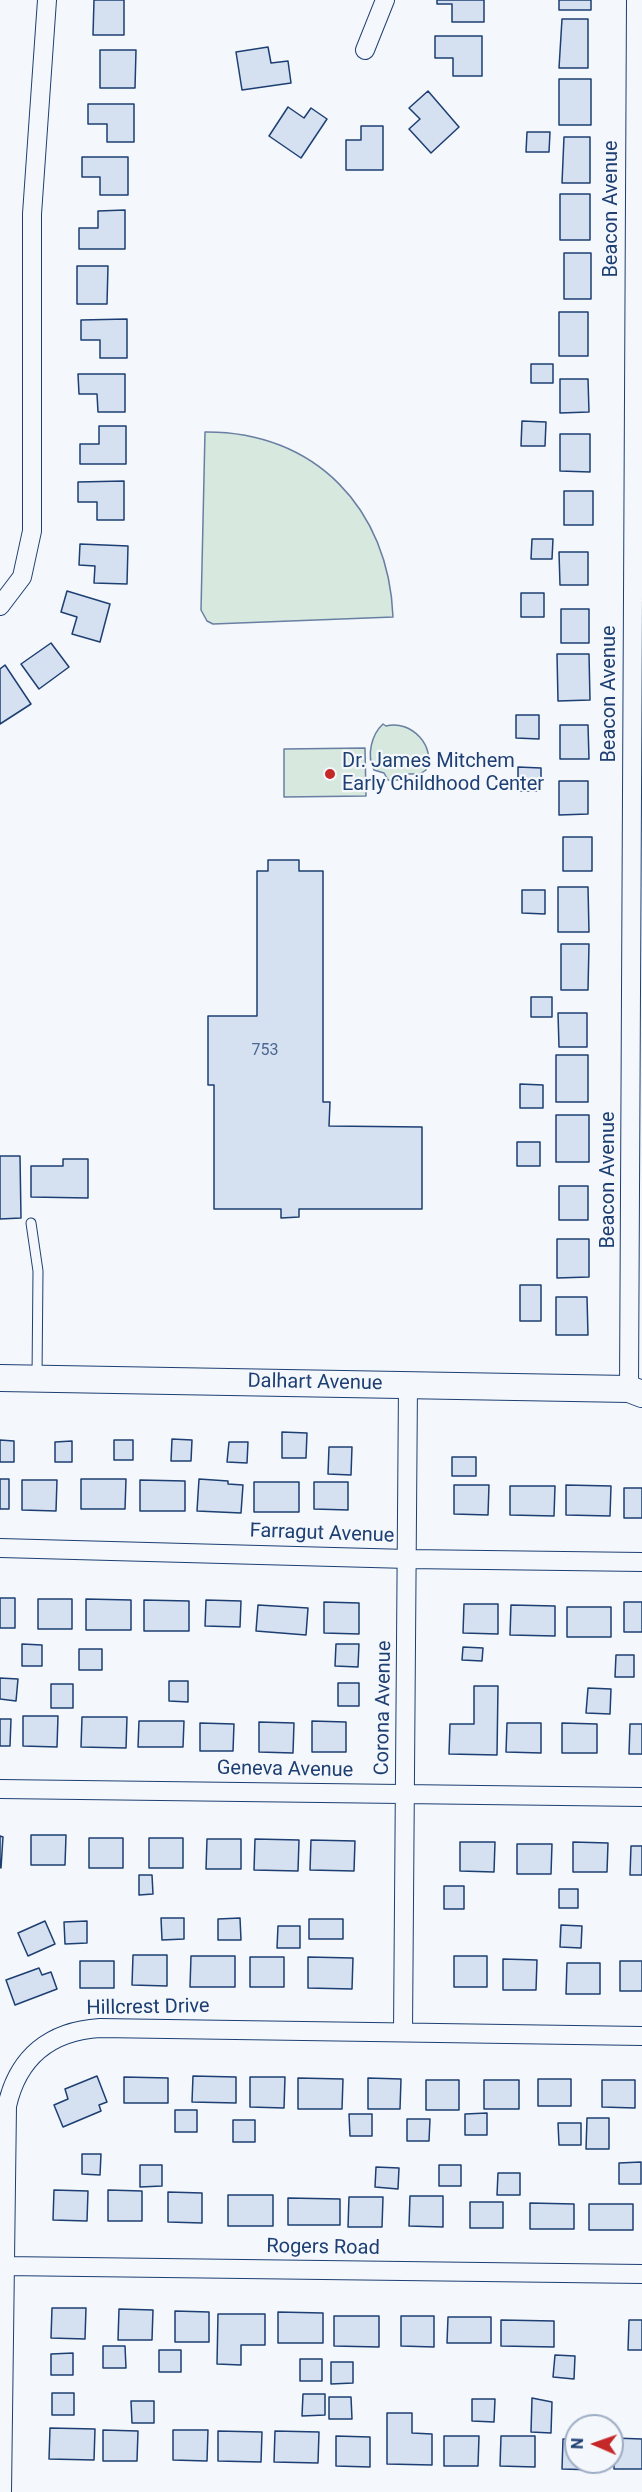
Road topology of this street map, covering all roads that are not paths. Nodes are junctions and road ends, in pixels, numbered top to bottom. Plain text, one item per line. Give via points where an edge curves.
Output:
1 (47, 0) edge
2 (386, 0) edge
3 (636, 0) edge
4 (638, 45) edge
5 (365, 50) dead end
6 (638, 282) edge
7 (638, 519) edge
8 (0, 606) edge
9 (637, 758) edge
10 (637, 995) edge
11 (31, 1223) dead end
12 (637, 1232) edge
13 (0, 1378) edge
14 (36, 1379) junction
15 (408, 1385) junction
16 (638, 1389) edge
17 (0, 1548) edge
18 (408, 1559) junction
19 (642, 1562) edge
20 (0, 1789) edge
21 (405, 1794) junction
22 (642, 1797) edge
23 (403, 2031) junction
24 (642, 2036) edge
25 (4, 2266) junction
26 (642, 2274) edge
27 (2, 2492) edge

1 - 8 street via 32,214 32,531 22,577
2 - 5 street
3 - 4 street, Beacon Avenue
4 - 6 street, Beacon Avenue
6 - 7 street, Beacon Avenue
7 - 9 street, Beacon Avenue
9 - 10 street, Beacon Avenue
10 - 12 street, Beacon Avenue
11 - 14 lane via 38,1271
12 - 16 street, Beacon Avenue
13 - 14 main road, Dalhart Avenue
14 - 15 main road, Dalhart Avenue
15 - 16 main road, Dalhart Avenue
15 - 18 street, Corona Avenue
17 - 18 street, Farragut Avenue
18 - 19 street, Farragut Avenue
18 - 21 street, Corona Avenue
20 - 21 street, Geneva Avenue
21 - 22 street, Geneva Avenue
21 - 23 street, Corona Avenue
23 - 24 street, Hillcrest Drive
23 - 25 street, Hillcrest Drive via 100,2028 53,2039 27,2060 10,2091
25 - 26 street, Rogers Road
25 - 27 street, Hillcrest Drive

